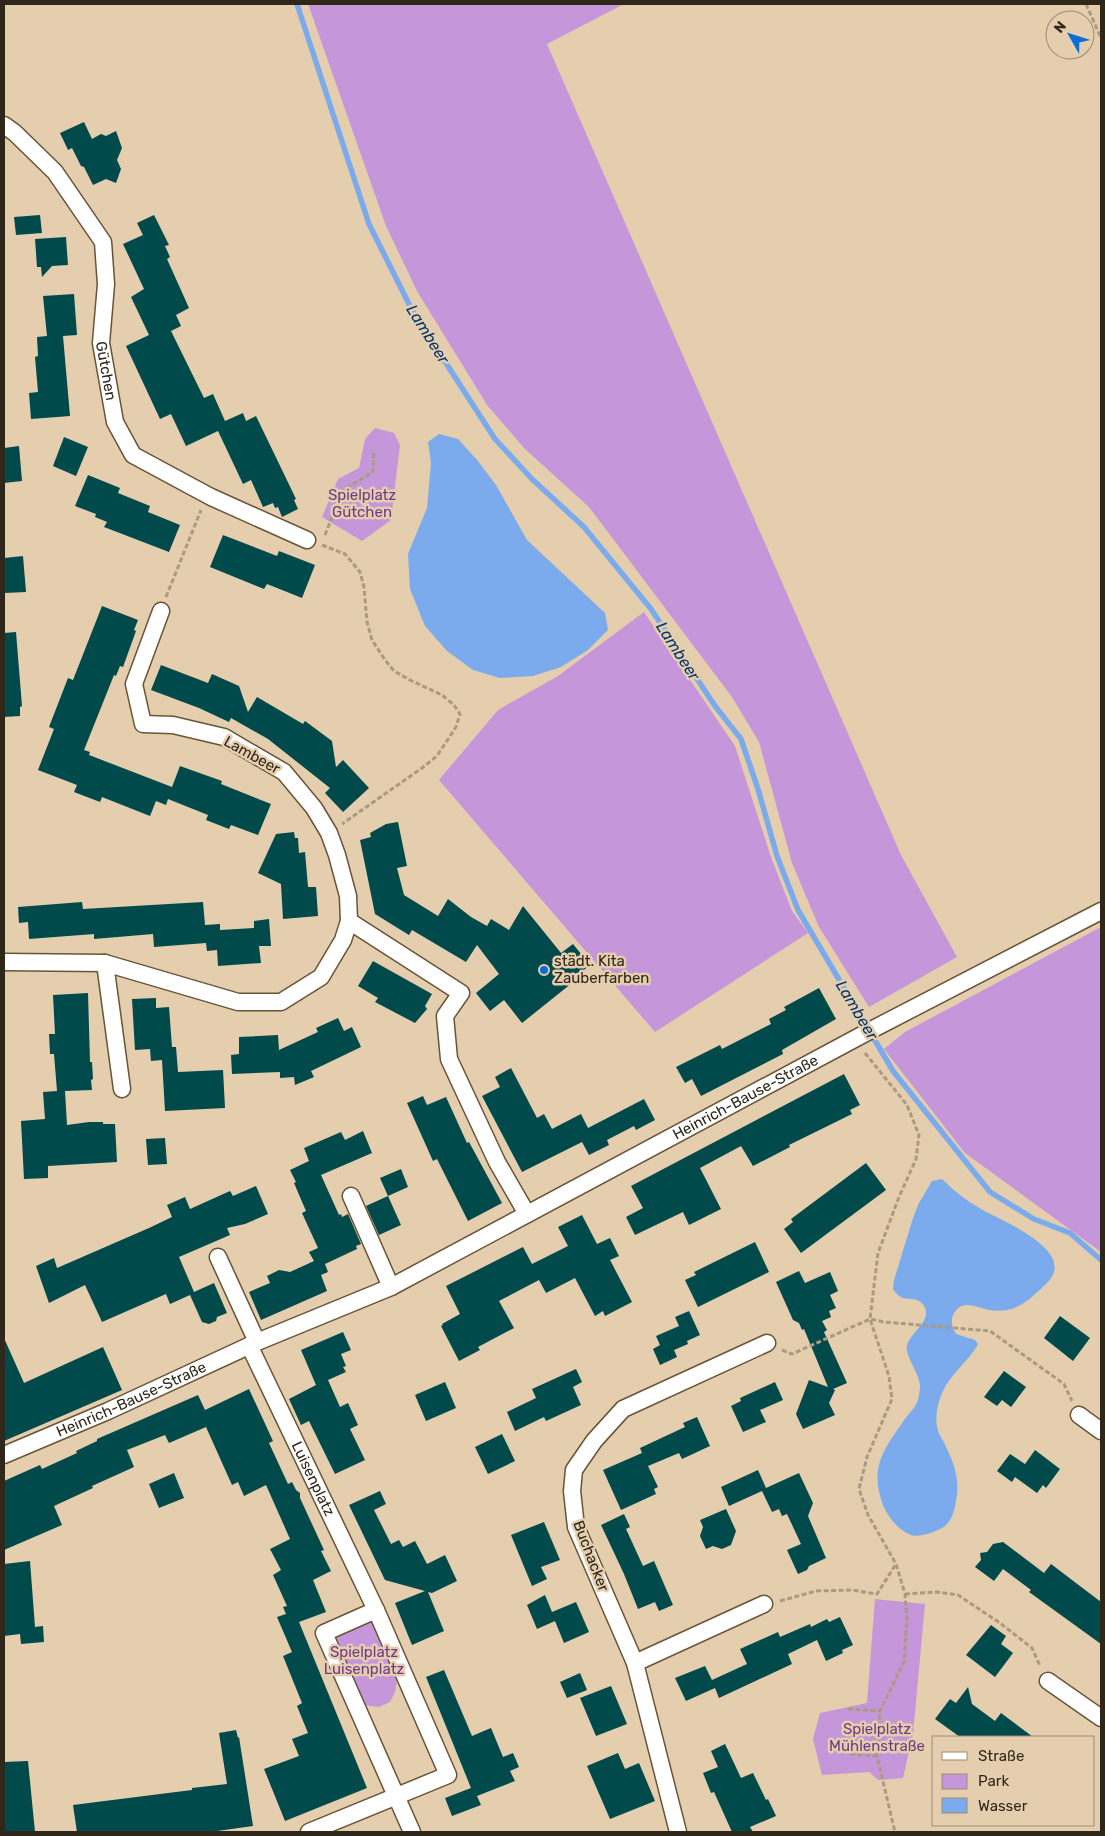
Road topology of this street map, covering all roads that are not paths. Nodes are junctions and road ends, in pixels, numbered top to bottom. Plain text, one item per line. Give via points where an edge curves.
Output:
1 (4, 125) edge
2 (314, 542) road end
3 (161, 611) road end
4 (1101, 911) edge
5 (349, 921) junction
6 (4, 962) edge
7 (105, 963) junction
8 (122, 1089) dead end
9 (350, 1196) dead end
10 (527, 1214) junction
11 (218, 1257) dead end
12 (391, 1287) junction
13 (767, 1344) road end
14 (253, 1345) junction
15 (1079, 1415) road end
16 (1101, 1431) edge
17 (4, 1455) edge
18 (764, 1604) road end
19 (376, 1610) junction
20 (635, 1663) junction
21 (1048, 1681) road end
22 (1101, 1718) edge
23 (396, 1797) junction
24 (309, 1832) edge
25 (412, 1832) edge
26 (678, 1832) edge

1 - 2 street, Gütchen via 55,172 103,242 106,284 101,343 115,422 133,455 211,497
3 - 5 street, Lambeer via 134,684 143,724 173,726 224,737 284,772 314,808 329,833 348,896
4 - 10 street, Heinrich-Bause-Straße
5 - 7 street, Lambeer via 343,940 321,977 281,1002 238,1002
5 - 10 street via 461,993 445,1016 449,1059 497,1162
6 - 7 street, Lambeer
7 - 8 street
9 - 12 street
10 - 12 street, Heinrich-Bause-Straße
11 - 14 street
12 - 14 street, Heinrich-Bause-Straße
13 - 20 street, Buchacker via 623,1408 574,1470 572,1491 576,1527
14 - 17 street, Heinrich-Bause-Straße
14 - 19 street, Luisenplatz
15 - 16 street
18 - 20 street
19 - 23 street via 324,1633
19 - 23 street, Luisenplatz via 448,1775
20 - 26 street, Buchacker
21 - 22 street
23 - 24 street
23 - 25 street

